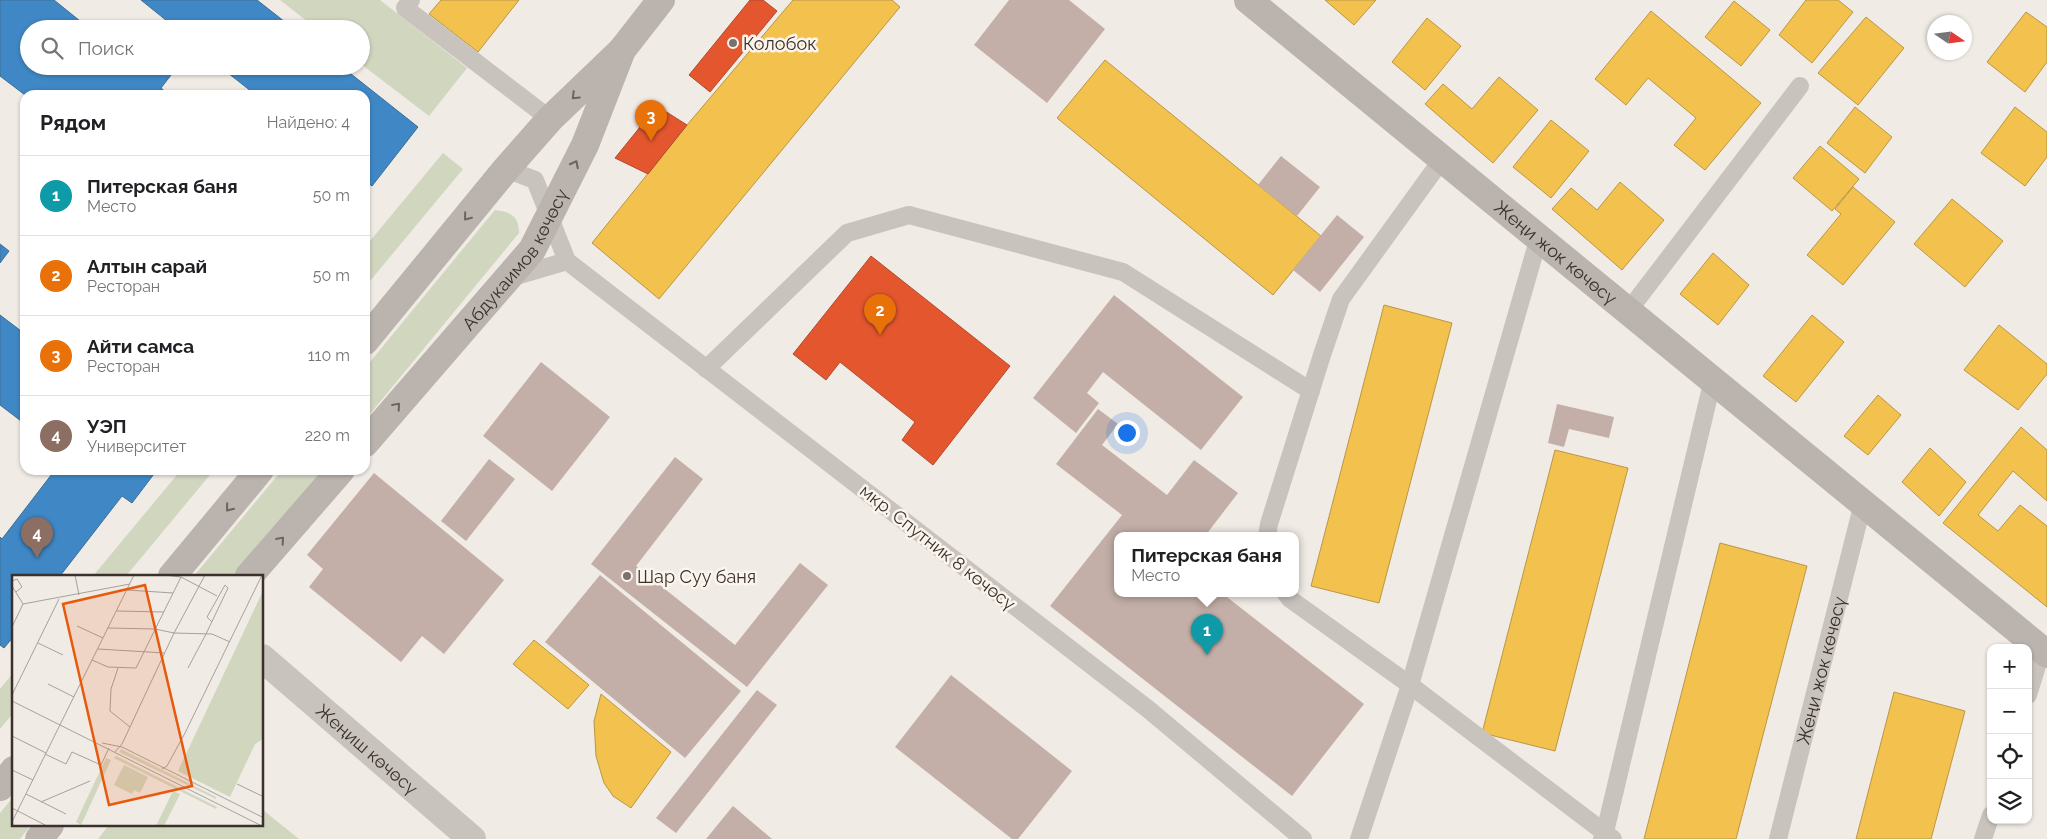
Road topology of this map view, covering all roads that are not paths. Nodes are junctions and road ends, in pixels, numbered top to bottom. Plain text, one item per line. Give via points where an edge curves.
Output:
1 (411, 0) edge
2 (662, 0) edge
3 (1248, 0) edge
4 (622, 50) junction
5 (1800, 86) dead end
6 (550, 119) junction
7 (1443, 158) junction
8 (506, 169) junction
9 (549, 216) junction
10 (1539, 236) junction
11 (567, 261) junction
12 (508, 278) junction
13 (1629, 310) junction
14 (370, 335) edge
15 (706, 368) junction
16 (1714, 379) junction
17 (1311, 391) junction
18 (370, 437) edge
19 (256, 475) edge
20 (337, 475) edge
21 (1863, 503) junction
22 (1268, 532) edge
23 (173, 575) edge
24 (250, 575) edge
25 (1288, 597) edge
26 (2045, 652) edge
27 (264, 660) edge
28 (1410, 685) junction
29 (2030, 689) edge
30 (12, 772) edge
31 (0, 787) edge
32 (1988, 824) edge
33 (49, 826) edge
34 (1606, 837) edge
35 (39, 839) edge
36 (472, 839) edge
37 (1303, 839) edge
38 (1360, 839) edge
39 (1778, 839) edge
40 (1983, 839) edge

1 - 6 lane via 405,8
2 - 4 main road, Абдукаимов көчөсү
3 - 7 main road, Жеңи жок көчөсү
4 -> 6 main road, Абдукаимов көчөсү
9 -> 4 main road, Абдукаимов көчөсү via 585,144
5 - 13 lane
6 - 8 main road, Абдукаимов көчөсү
7 - 10 main road, Жеңи жок көчөсү
7 - 17 lane via 1341,299
8 - 9 lane via 535,180
8 -> 14 main road, Абдукаимов көчөсү
9 - 11 lane
9 - 12 main road, Абдукаимов көчөсү via 532,250
10 - 13 main road, Жеңи жок көчөсү
10 - 28 lane
11 - 12 lane
11 - 15 lane, мкр. Спутник 8 көчөсү
18 -> 12 main road, Абдукаимов көчөсү
13 - 16 main road, Жеңи жок көчөсү
15 - 17 lane via 847,233 909,215 1123,272
15 - 37 lane, мкр. Спутник 8 көчөсү via 1148,709
16 - 21 main road, Жеңи жок көчөсү
16 - 34 lane
17 - 22 lane
19 -> 23 main road
24 -> 20 main road
21 - 26 main road, Жеңи жок көчөсү
21 - 39 lane, Жеңи жок көчөсү
25 - 28 lane
26 - 29 lane, Жеңи жок көчөсү
27 - 36 street, Жеңиш көчөсү
28 - 34 lane
28 - 38 lane
30 - 31 main road
32 - 40 lane
33 - 35 main road

